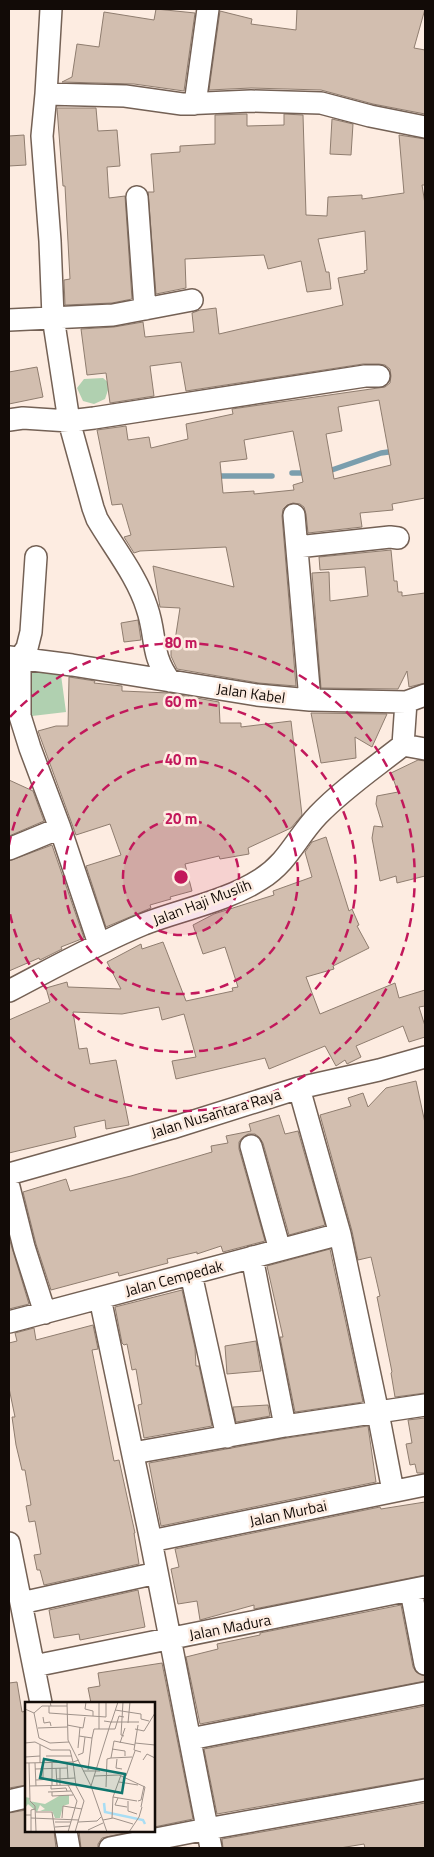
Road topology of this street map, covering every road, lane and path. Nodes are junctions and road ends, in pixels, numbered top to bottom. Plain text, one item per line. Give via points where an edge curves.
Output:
1 (51, 9) edge
2 (208, 9) edge
3 (46, 94) junction
4 (196, 104) junction
5 (425, 127) edge
6 (137, 196) dead end
7 (192, 300) dead end
8 (145, 309) junction
9 (53, 317) junction
10 (9, 320) edge
11 (379, 376) dead end
12 (9, 420) edge
13 (69, 421) junction
14 (294, 515) dead end
15 (398, 538) dead end
16 (297, 548) junction
17 (36, 557) dead end
18 (14, 658) edge
19 (170, 681) junction
20 (415, 699) edge
21 (310, 700) junction
22 (403, 746) junction
23 (425, 748) edge
24 (60, 828) junction
25 (9, 849) edge
26 (99, 944) junction
27 (9, 991) edge
28 (425, 1056) edge
29 (299, 1088) junction
30 (251, 1146) dead end
31 (9, 1174) edge
32 (9, 1187) edge
33 (340, 1234) junction
34 (280, 1250) junction
35 (252, 1257) junction
36 (192, 1274) junction
37 (100, 1298) junction
38 (45, 1314) junction
39 (9, 1322) edge
40 (425, 1405) edge
41 (378, 1412) junction
42 (285, 1426) junction
43 (227, 1437) junction
44 (133, 1453) junction
45 (425, 1485) edge
46 (392, 1491) junction
47 (151, 1541) junction
48 (9, 1543) edge
49 (157, 1573) junction
50 (418, 1589) edge
51 (21, 1602) junction
52 (170, 1639) junction
53 (425, 1664) edge
54 (34, 1666) junction
55 (425, 1693) edge
56 (41, 1702) edge
57 (190, 1739) junction
58 (425, 1790) edge
59 (25, 1797) edge
60 (9, 1801) edge
61 (66, 1832) edge
62 (209, 1839) edge
63 (69, 1848) edge
64 (110, 1848) edge

1 - 3 street
2 - 4 street
3 - 4 street via 125,96
3 - 9 street via 42,136
4 - 5 street via 251,101 321,103
6 - 8 street
7 - 8 street
8 - 9 street via 113,315
9 - 10 street
9 - 13 street
11 - 13 street
12 - 13 street
13 - 19 street via 92,508 144,598 156,656
14 - 16 street
15 - 16 street
16 - 21 street
17 - 18 street via 31,632 27,648
18 - 19 street, Jalan Kabel
18 - 24 street via 20,716
19 - 21 street, Jalan Kabel
20 - 21 street, Jalan Kabel
20 - 22 street
22 - 23 street
22 - 26 street, Jalan Haji Muslih via 329,803 304,830 284,860 260,879 224,897
24 - 25 street
24 - 26 street
26 - 27 street, Jalan Haji Muslih
28 - 29 street, Jalan Nusantara Raya
29 - 31 street, Jalan Nusantara Raya
29 - 33 street
30 - 34 street
32 - 38 street
33 - 34 street, Jalan Cempedak
33 - 41 street
34 - 35 street, Jalan Cempedak
35 - 36 street, Jalan Cempedak
35 - 42 street
36 - 37 street, Jalan Cempedak
36 - 43 street
37 - 38 street, Jalan Cempedak
37 - 44 street
38 - 39 street, Jalan Cempedak
40 - 41 street
41 - 42 street
41 - 46 street
42 - 43 street
43 - 44 street
44 - 47 street
45 - 46 street, Jalan Murbai
46 - 47 street, Jalan Murbai
47 - 49 street
48 - 51 street
49 - 51 street
49 - 52 street
50 - 52 street, Jalan Madura
50 - 53 street
51 - 54 street
52 - 54 street, Jalan Madura
52 - 57 street
54 - 56 street
55 - 57 street
57 - 62 street
58 - 62 street
59 - 60 street
61 - 63 street
62 - 64 street

